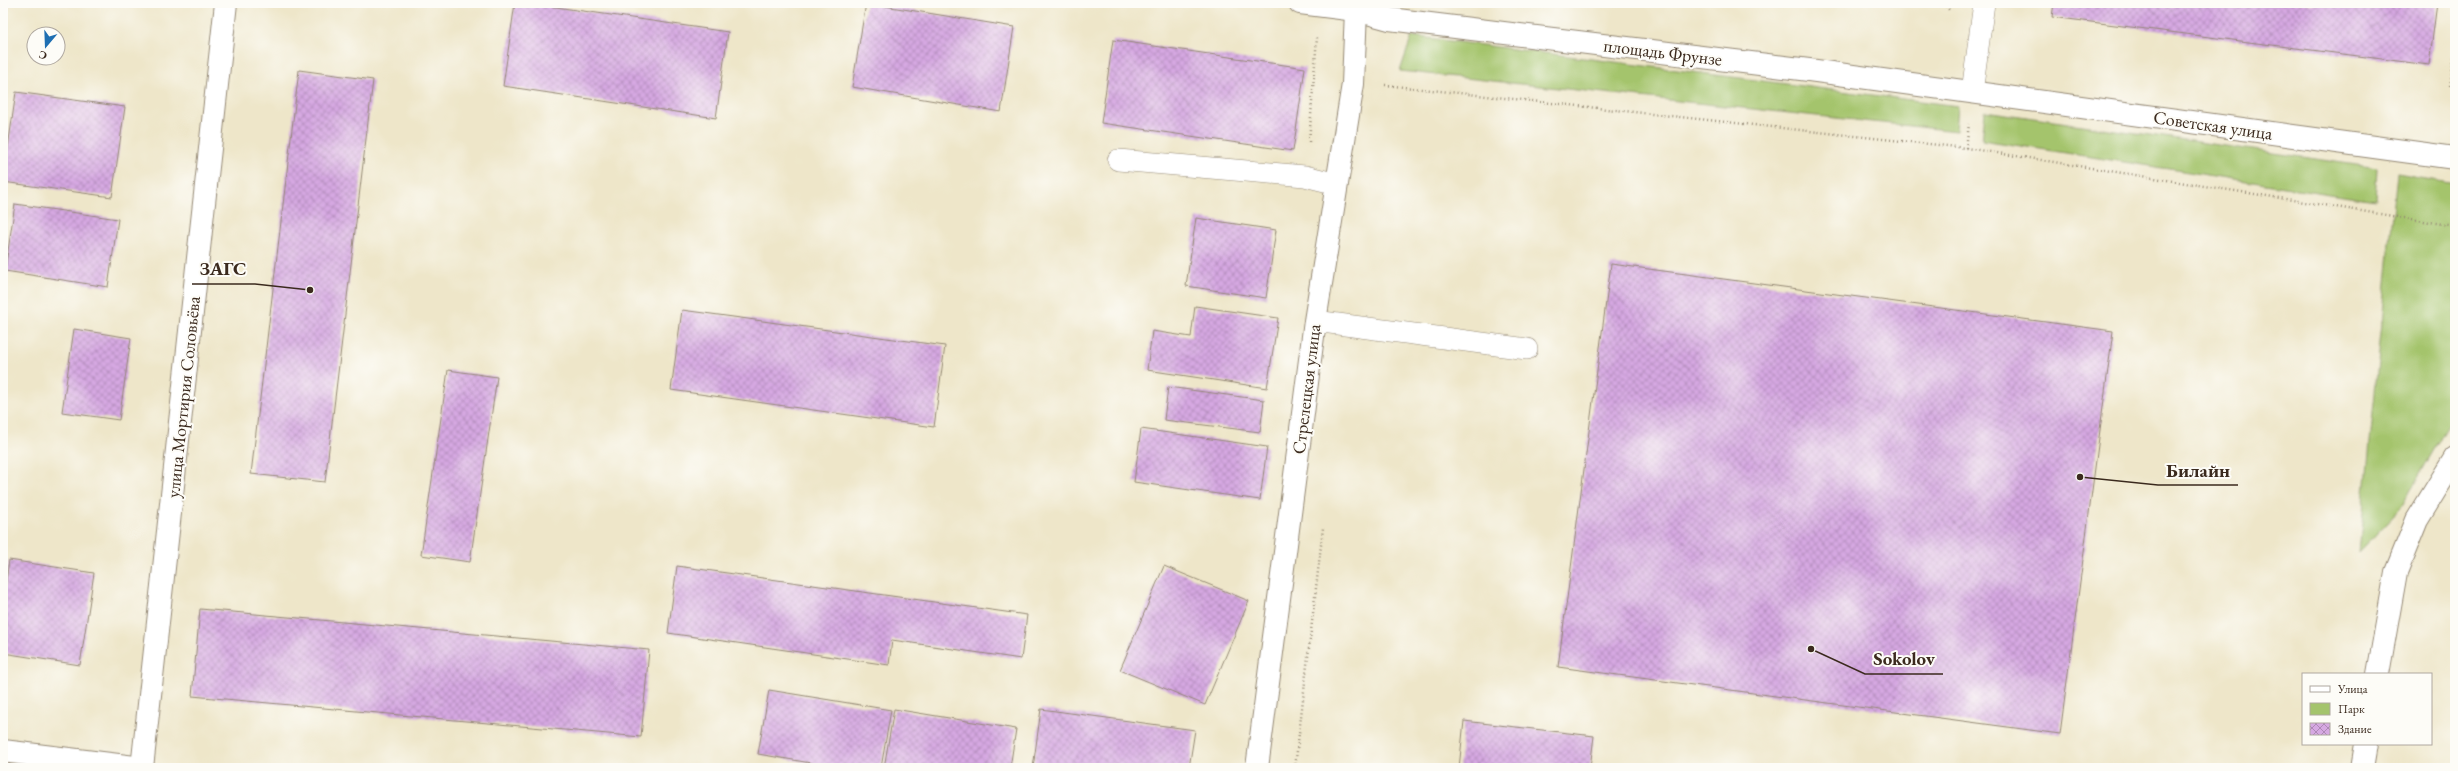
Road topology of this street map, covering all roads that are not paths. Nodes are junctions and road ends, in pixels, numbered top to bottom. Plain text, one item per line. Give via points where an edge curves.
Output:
1 (226, 3) edge
2 (1300, 3) edge
3 (1984, 3) edge
4 (1356, 7) edge
5 (1972, 92) junction
6 (2455, 158) edge
7 (1118, 160) dead end
8 (1337, 184) junction
9 (1315, 321) junction
10 (1528, 349) dead end
11 (2455, 458) edge
12 (2378, 673) edge
13 (2366, 745) edge
14 (3, 751) edge
15 (142, 768) edge
16 (1257, 768) edge
17 (2362, 768) edge

1 - 15 street, улица Мортирия Соловьёва
2 - 4 street
3 - 5 lane
4 - 5 street, площадь Фрунзе via 1389,19
4 - 8 street, Стрелецкая улица via 1353,84
5 - 6 street, Советская улица
7 - 8 lane via 1305,176
8 - 9 street, Стрелецкая улица
9 - 10 lane
9 - 16 street, Стрелецкая улица
11 - 12 street via 2417,520 2396,572
13 - 17 street
14 - 15 street

